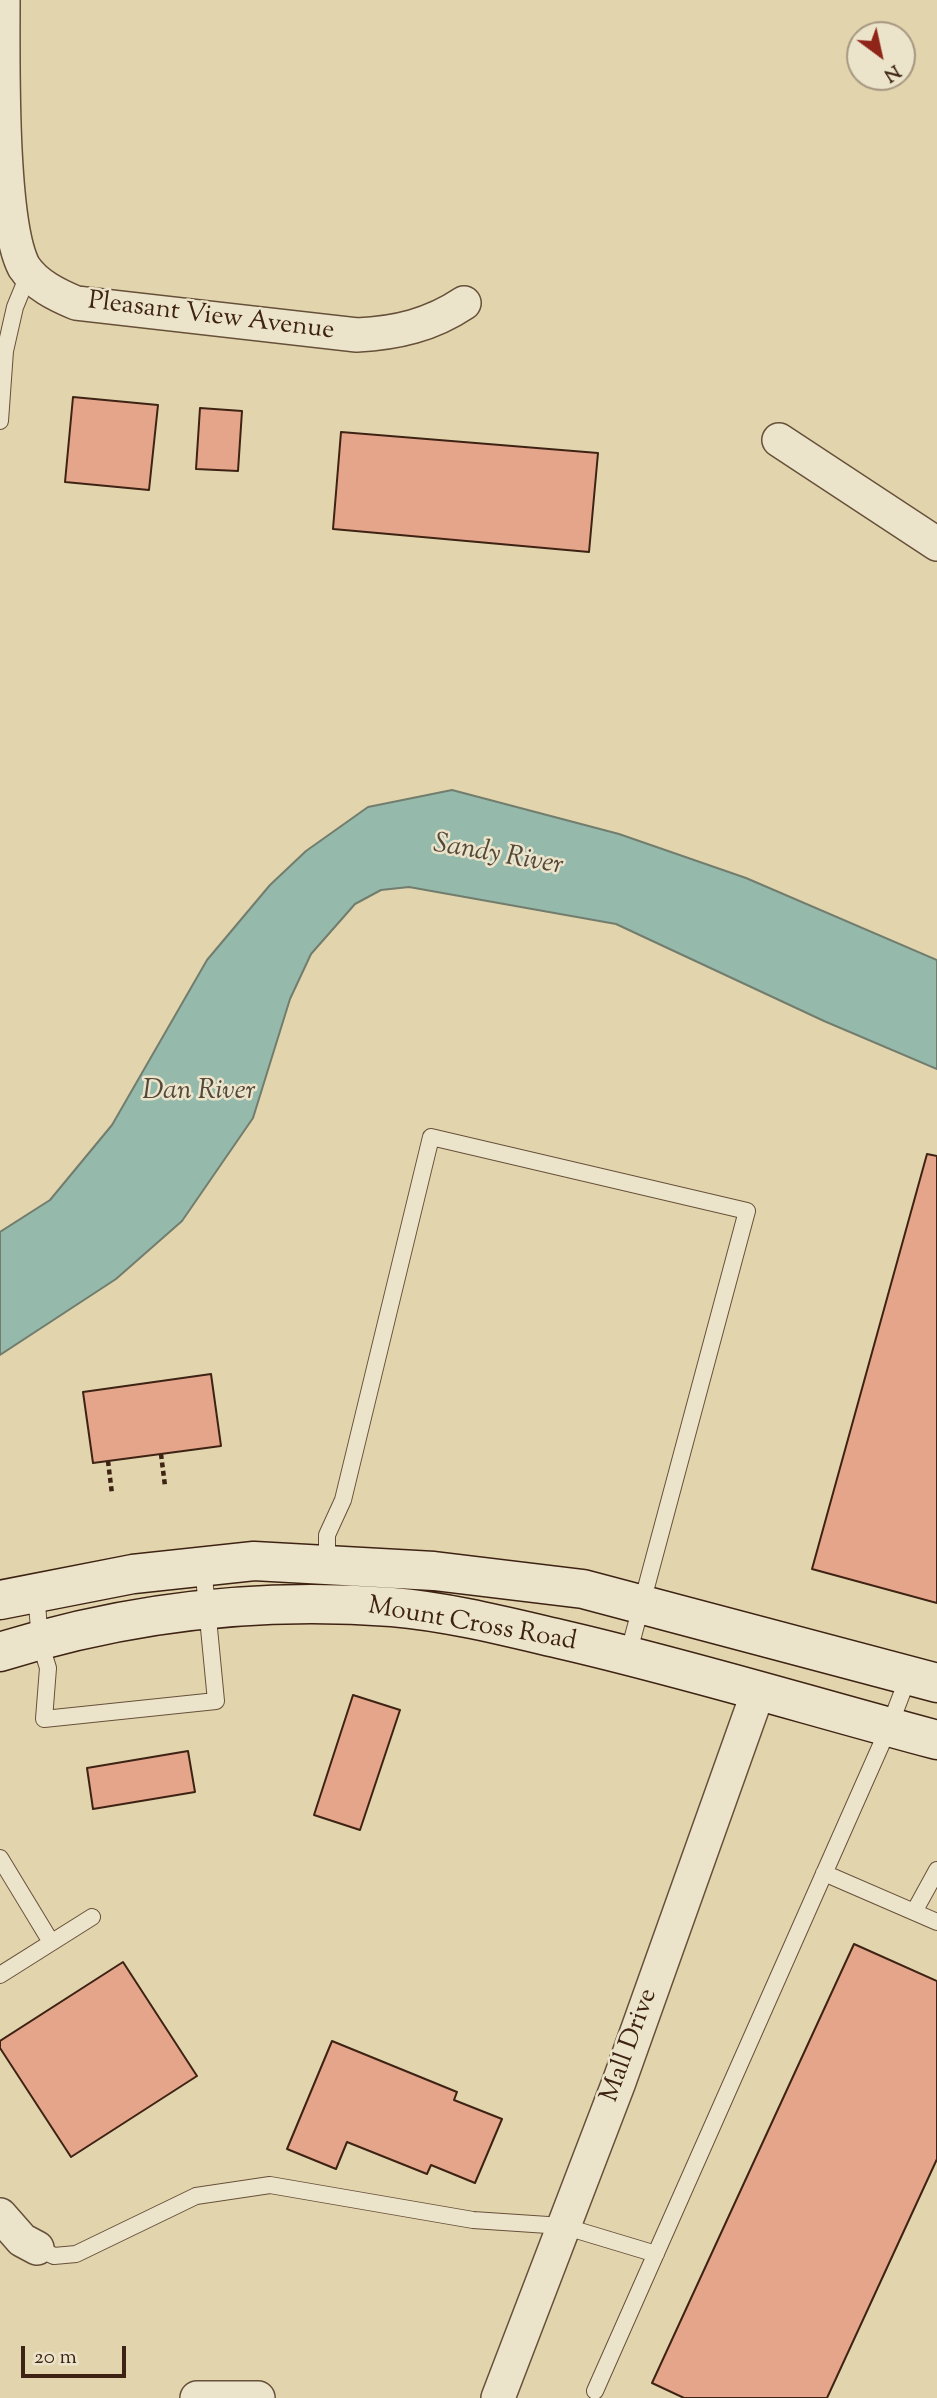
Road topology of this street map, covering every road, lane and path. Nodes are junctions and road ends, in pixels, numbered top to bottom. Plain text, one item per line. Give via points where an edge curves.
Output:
1 (2, 8) edge
2 (29, 273) junction
3 (464, 303) dead end
4 (0, 421) edge
5 (779, 440) dead end
6 (937, 544) edge
7 (161, 1454) dead end
8 (108, 1461) dead end
9 (165, 1486) dead end
10 (112, 1494) dead end
11 (203, 1566) junction
12 (326, 1584) junction
13 (18, 1595) edge
14 (642, 1604) junction
15 (208, 1607) junction
16 (40, 1642) junction
17 (0, 1652) edge
18 (628, 1655) junction
19 (923, 1679) edge
20 (758, 1692) junction
21 (889, 1727) junction
22 (937, 1740) edge
23 (0, 1858) edge
24 (937, 1870) edge
25 (824, 1874) junction
26 (914, 1912) junction
27 (92, 1917) dead end
28 (937, 1922) edge
29 (51, 1942) junction
30 (0, 1975) edge
31 (0, 2215) edge
32 (563, 2226) junction
33 (37, 2248) joint
34 (656, 2254) junction
35 (595, 2391) dead end
36 (197, 2398) edge
37 (258, 2398) edge
38 (498, 2398) edge

1 - 2 street, Pleasant View Avenue via 6,186 13,243
2 - 3 street, Pleasant View Avenue via 52,293 76,303 357,335 417,327
2 - 4 lane via 5,351
5 - 6 street
7 - 9 path
8 - 10 path
11 - 12 main road, Mount Cross Road via 254,1560
11 - 13 main road, Mount Cross Road
11 - 15 lane
12 - 14 main road, Mount Cross Road via 434,1571 569,1587
12 - 14 lane via 327,1535 343,1500 431,1137 747,1211
12 - 15 main road, Mount Cross Road
12 - 18 main road, Mount Cross Road via 395,1607
13 - 16 lane
14 - 18 lane
14 - 19 main road, Mount Cross Road
15 - 16 main road, Mount Cross Road via 128,1620
15 - 16 lane via 216,1701 44,1719 48,1668
16 - 17 main road, Mount Cross Road
18 - 20 main road, Mount Cross Road
19 - 21 lane
20 - 21 main road, Mount Cross Road
20 - 32 street, Mall Drive
21 - 22 main road, Mount Cross Road
21 - 25 lane
23 - 29 lane
24 - 26 lane
25 - 26 lane
25 - 34 lane
26 - 28 lane
27 - 29 lane
29 - 30 lane
31 - 33 street via 22,2240
32 - 33 lane via 473,2220 270,2185 196,2196 76,2254 54,2256
32 - 34 lane
32 - 38 street, Mall Drive
34 - 35 lane
36 - 37 street

